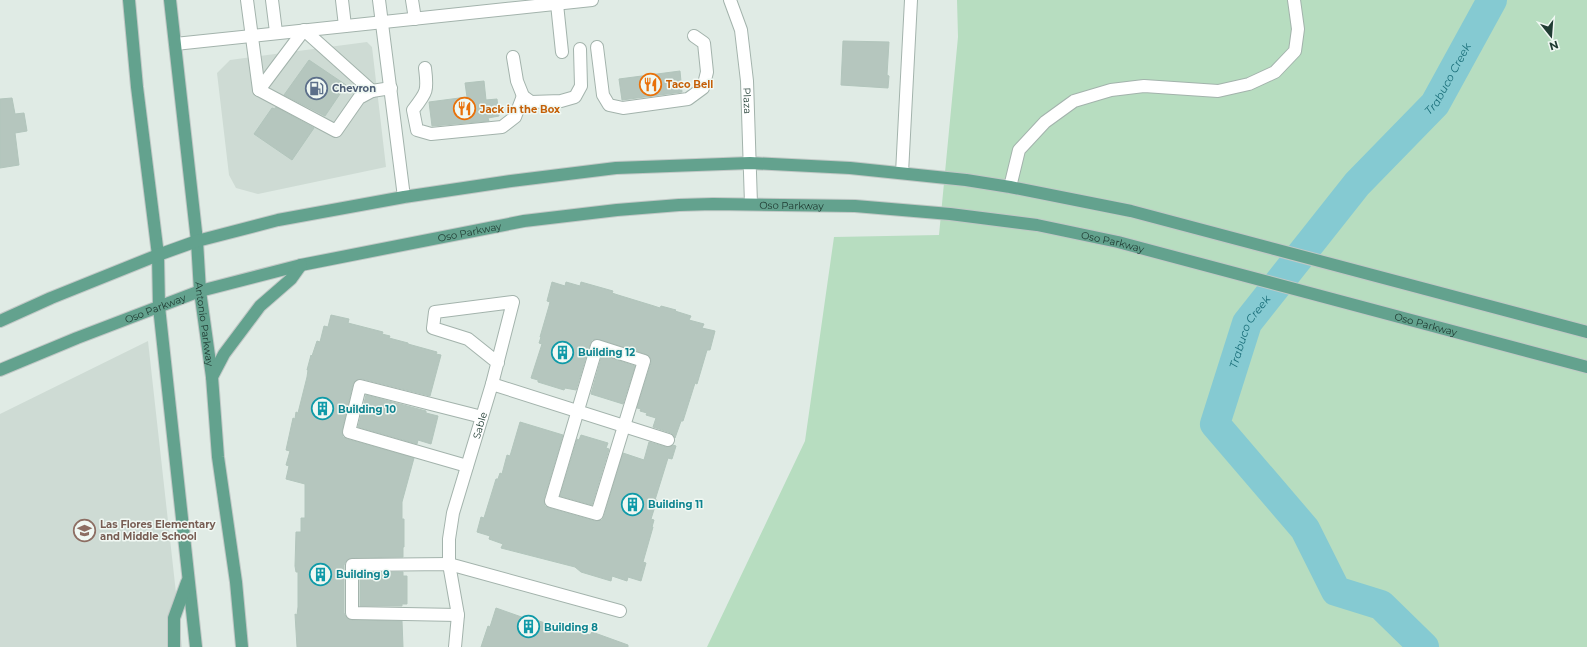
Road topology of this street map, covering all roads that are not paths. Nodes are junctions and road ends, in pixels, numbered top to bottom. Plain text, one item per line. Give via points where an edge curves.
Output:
1 (129, 0) edge
2 (170, 0) edge
3 (247, 0) edge
4 (272, 0) edge
5 (342, 0) edge
6 (379, 0) edge
7 (412, 0) edge
8 (592, 0) edge
9 (730, 0) edge
10 (910, 0) edge
11 (1294, 0) edge
12 (557, 4) junction
13 (415, 19) junction
14 (382, 22) junction
15 (345, 26) junction
16 (304, 30) junction
17 (276, 32) junction
18 (253, 35) junction
19 (694, 36) dead end
20 (175, 44) junction
21 (597, 47) dead end
22 (580, 49) dead end
23 (562, 52) dead end
24 (513, 57) dead end
25 (425, 68) dead end
26 (391, 88) junction
27 (259, 90) junction
28 (372, 91) junction
29 (523, 96) junction
30 (750, 164) junction
31 (902, 173) junction
32 (1010, 187) junction
33 (404, 196) junction
34 (751, 204) junction
35 (197, 241) junction
36 (158, 255) junction
37 (301, 264) junction
38 (200, 291) junction
39 (160, 307) junction
40 (0, 321) edge
41 (1587, 332) edge
42 (498, 363) junction
43 (1587, 367) edge
44 (0, 370) edge
45 (212, 378) junction
46 (492, 384) junction
47 (577, 411) junction
48 (482, 417) junction
49 (623, 426) junction
50 (668, 440) dead end
51 (467, 466) junction
52 (449, 564) junction
53 (188, 579) junction
54 (620, 611) dead end
55 (458, 615) junction
56 (458, 646) edge
57 (174, 647) edge
58 (196, 647) edge
59 (242, 647) edge

1 - 36 main road via 138,102
2 - 20 main road, Antonio Parkway
3 - 18 street
4 - 17 street
5 - 15 street
6 - 14 street
7 - 13 street
8 - 12 street
9 - 30 street, Plaza via 741,30 748,81
10 - 31 street
11 - 32 street via 1298,29 1295,50 1275,72 1249,84 1218,91 1144,86 1111,90 1074,101 1044,122 1020,150
12 - 13 street
12 - 23 street
13 - 14 street
14 - 15 street
14 - 26 street
15 - 16 street
16 - 17 street
16 - 27 street
16 - 28 street
17 - 18 street
18 - 20 street
18 - 27 street
19 - 21 street via 704,43 707,72 703,88 688,99 623,108 609,105 603,94
20 - 35 main road, Antonio Parkway
22 - 29 street via 582,86 575,97 561,101 531,102
24 - 29 street via 517,81
25 - 29 street via 428,87 413,110 417,130 431,134 502,127 516,117
26 - 28 street
26 - 33 street
27 - 28 street via 336,131 359,98
30 - 31 main road
30 - 33 main road via 616,168
30 - 34 street, Plaza
31 - 32 main road
32 - 41 main road via 1130,211
33 - 35 main road via 278,220
34 - 37 main road, Oso Parkway via 679,204 524,221
34 - 43 main road, Oso Parkway via 855,206 1037,225 1118,242
35 - 36 main road
35 - 38 main road, Antonio Parkway
36 - 39 main road
36 - 40 main road
37 - 38 main road, Oso Parkway
37 - 45 main road via 290,279 260,306 224,354
38 - 39 main road, Oso Parkway
38 - 45 main road, Antonio Parkway
39 - 44 main road, Oso Parkway
39 - 53 main road
42 - 42 street, Sable via 514,302 436,312 433,328 468,339
42 - 46 street, Sable
45 - 59 main road, Antonio Parkway via 218,457 236,582
46 - 47 street
46 - 48 street, Sable
47 - 49 street
47 - 49 street via 597,346 644,361
47 - 49 street via 551,501 597,514
48 - 51 street, Sable
48 - 51 street via 360,386 349,432
49 - 50 street
51 - 52 street, Sable via 453,513
52 - 54 street
52 - 55 street, Sable
52 - 55 street via 352,565 352,612
53 - 57 main road via 174,618
53 - 58 main road
55 - 56 street, Sable

